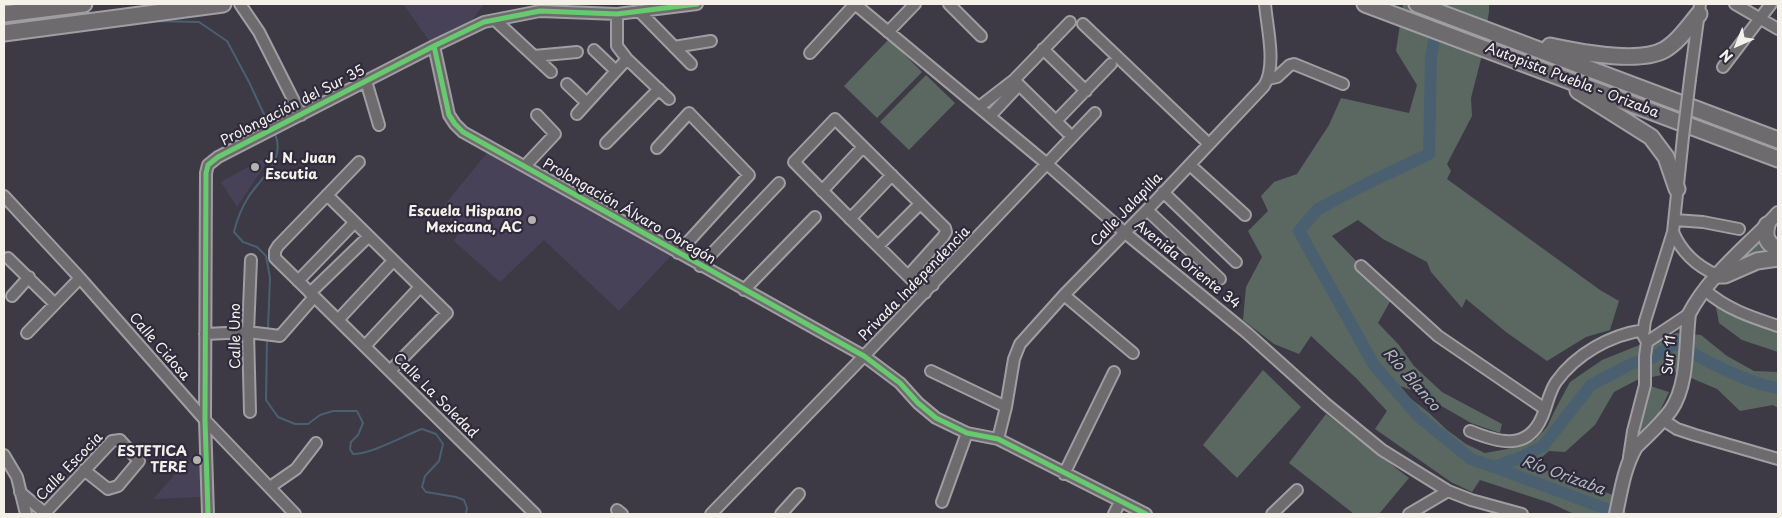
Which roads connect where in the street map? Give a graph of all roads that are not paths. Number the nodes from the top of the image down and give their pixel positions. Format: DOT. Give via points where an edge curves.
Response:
graph roads {
  1 [pos="84,4"];
  2 [pos="223,4"];
  3 [pos="240,4"];
  4 [pos="697,4"];
  5 [pos="855,4"];
  6 [pos="915,4"];
  7 [pos="949,4"];
  8 [pos="1265,4"];
  9 [pos="1365,4"];
  10 [pos="1417,4"];
  11 [pos="1735,4"];
  12 [pos="1771,4"];
  13 [pos="1699,9"];
  14 [pos="639,11"];
  15 [pos="4,14"];
  16 [pos="617,14"];
  17 [pos="1759,19"];
  18 [pos="495,20"];
  19 [pos="1070,22"];
  20 [pos="1084,24"];
  21 [pos="1778,30"];
  22 [pos="888,32"];
  23 [pos="4,33"];
  24 [pos="981,36"];
  25 [pos="1507,38"];
  26 [pos="712,41"];
  27 [pos="434,46"];
  28 [pos="674,47"];
  29 [pos="1043,49"];
  30 [pos="594,50"];
  31 [pos="577,52"];
  32 [pos="810,53"];
  33 [pos="534,56"];
  34 [pos="627,59"];
  35 [pos="1514,60"];
  36 [pos="691,64"];
  37 [pos="1111,64"];
  38 [pos="1724,67"];
  39 [pos="616,71"];
  40 [pos="551,72"];
  41 [pos="1268,79"];
  42 [pos="366,82"];
  43 [pos="1016,82"];
  44 [pos="567,84"];
  45 [pos="1343,84"];
  46 [pos="659,89"];
  47 [pos="1086,91"];
  48 [pos="669,99"];
  49 [pos="587,103"];
  50 [pos="979,107"];
  51 [pos="1095,113"];
  52 [pos="576,114"];
  53 [pos="301,115"];
  54 [pos="537,115"];
  55 [pos="990,116"];
  56 [pos="1056,121"];
  57 [pos="379,125"];
  58 [pos="1067,132"];
  59 [pos="1778,140"];
  60 [pos="606,144"];
  61 [pos="1209,144"];
  62 [pos="863,147"];
  63 [pos="657,148"];
  64 [pos="1778,159"];
  65 [pos="359,162"];
  66 [pos="1047,164"];
  67 [pos="1190,165"];
  68 [pos="525,166"];
  69 [pos="892,176"];
  70 [pos="779,183"];
  71 [pos="1677,189"];
  72 [pos="822,191"];
  73 [pos="1163,192"];
  74 [pos="327,195"];
  75 [pos="4,196"];
  76 [pos="920,204"];
  77 [pos="1147,210"];
  78 [pos="1778,212"];
  79 [pos="1245,215"];
  80 [pos="815,216"];
  81 [pos="850,219"];
  82 [pos="1675,220"];
  83 [pos="354,223"];
  84 [pos="1767,225"];
  85 [pos="1739,229"];
  86 [pos="1124,232"];
  87 [pos="1673,232"];
  88 [pos="368,236"];
  89 [pos="878,246"];
  90 [pos="1778,249"];
  91 [pos="678,252"];
  92 [pos="8,258"];
  93 [pos="1778,258"];
  94 [pos="251,260"];
  95 [pos="393,261"];
  96 [pos="1236,262"];
  97 [pos="700,266"];
  98 [pos="1361,266"];
  99 [pos="916,268"];
  100 [pos="908,276"];
  101 [pos="28,277"];
  102 [pos="80,278"];
  103 [pos="1220,279"];
  104 [pos="298,281"];
  105 [pos="1710,284"];
  106 [pos="420,287"];
  107 [pos="929,289"];
  108 [pos="744,290"];
  109 [pos="312,295"];
  110 [pos="1064,295"];
  111 [pos="12,296"];
  112 [pos="54,303"];
  113 [pos="1689,314"];
  114 [pos="338,320"];
  115 [pos="1778,326"];
  116 [pos="1644,330"];
  117 [pos="248,332"];
  118 [pos="27,333"];
  119 [pos="205,334"];
  120 [pos="1647,343"];
  121 [pos="365,346"];
  122 [pos="1133,353"];
  123 [pos="864,356"];
  124 [pos="390,371"];
  125 [pos="931,371"];
  126 [pos="1114,372"];
  127 [pos="1006,407"];
  128 [pos="1545,409"];
  129 [pos="250,412"];
  130 [pos="205,420"];
  131 [pos="1663,420"];
  132 [pos="1470,431"];
  133 [pos="967,433"];
  134 [pos="998,439"];
  135 [pos="316,442"];
  136 [pos="4,455"];
  137 [pos="1778,459"];
  138 [pos="1628,463"];
  139 [pos="84,470"];
  140 [pos="1064,474"];
  141 [pos="270,487"];
  142 [pos="1297,490"];
  143 [pos="1448,491"];
  144 [pos="20,492"];
  145 [pos="799,494"];
  146 [pos="942,502"];
  147 [pos="1120,502"];
  148 [pos="786,512"];
  149 [pos="26,514"];
  150 [pos="45,514"];
  151 [pos="208,514"];
  152 [pos="295,514"];
  153 [pos="535,514"];
  154 [pos="711,514"];
  155 [pos="1114,514"];
  156 [pos="1146,514"];
  157 [pos="1272,514"];
  158 [pos="1410,514"];
  159 [pos="1522,514"];
  160 [pos="1616,514"];
  1 -- 15 [label="highway"];
  2 -- 23 [label="highway"];
  3 -- 53 [label="street" via="252,19"];
  4 -- 14 [label="street, Prolongación del Sur 35"];
  5 -- 22 [label="street, Avenida Oriente 34"];
  5 -- 32 [label="street"];
  6 -- 22 [label="street"];
  7 -- 24 [label="street"];
  8 -- 41 [label="street" via="1271,69"];
  9 -- 35 [label="highway, Autopista Puebla - Orizaba"];
  10 -- 25 [label="highway, Autopista Puebla - Orizaba"];
  11 -- 17 [label="street"];
  12 -- 17 [label="street"];
  13 -- 25 [label="highway" via="1668,47 1646,56 1571,50"];
  13 -- 71 [label="street, bridge"];
  14 -- 16 [label="street, Prolongación del Sur 35"];
  14 -- 28 [label="street"];
  16 -- 18 [label="street, Prolongación del Sur 35" via="540,11"];
  16 -- 34 [label="street" via="617,46"];
  17 -- 21 [label="street"];
  17 -- 38 [label="street"];
  18 -- 27 [label="street, Prolongación del Sur 35"];
  18 -- 33 [label="street"];
  19 -- 29 [label="street"];
  20 -- 61 [label="street"];
  22 -- 50 [label="street, Avenida Oriente 34"];
  25 -- 59 [label="highway, Autopista Puebla - Orizaba"];
  26 -- 28 [label="street"];
  27 -- 42 [label="street, Prolongación del Sur 35"];
  27 -- 68 [label="street, Prolongación Álvaro Obregón" via="449,115 455,124 463,132"];
  28 -- 36 [label="street"];
  29 -- 43 [label="street"];
  29 -- 47 [label="street"];
  30 -- 39 [label="street"];
  31 -- 33 [label="street"];
  33 -- 40 [label="street"];
  34 -- 39 [label="street"];
  34 -- 46 [label="street"];
  35 -- 64 [label="highway, Autopista Puebla - Orizaba"];
  35 -- 71 [label="highway" via="1578,91 1652,137 1666,157"];
  37 -- 47 [label="street"];
  39 -- 49 [label="street"];
  41 -- 45 [label="street, Calle Jalapilla" via="1277,77 1294,64"];
  41 -- 61 [label="street, Calle Jalapilla"];
  42 -- 53 [label="street, Prolongación del Sur 35"];
  42 -- 57 [label="street"];
  43 -- 50 [label="street"];
  43 -- 55 [label="street"];
  43 -- 56 [label="street"];
  44 -- 49 [label="street"];
  46 -- 48 [label="street"];
  46 -- 60 [label="street"];
  47 -- 56 [label="street"];
  49 -- 52 [label="street"];
  50 -- 55 [label="street, Avenida Oriente 34"];
  51 -- 66 [label="street, Privada Independencia"];
  53 -- 119 [label="street, Prolongación del Sur 35" via="208,165"];
  54 -- 68 [label="street" via="555,134"];
  55 -- 66 [label="street, Avenida Oriente 34"];
  56 -- 58 [label="street"];
  61 -- 67 [label="street, Calle Jalapilla"];
  62 -- 69 [label="street"];
  62 -- 72 [label="street"];
  62 -- 72 [label="street" via="835,119 794,162"];
  63 -- 91 [label="street" via="689,113 749,175"];
  65 -- 74 [label="street"];
  66 -- 86 [label="street, Avenida Oriente 34"];
  66 -- 107 [label="street, Privada Independencia"];
  67 -- 73 [label="street, Calle Jalapilla"];
  67 -- 79 [label="street"];
  68 -- 91 [label="street, Prolongación Álvaro Obregón"];
  69 -- 76 [label="street"];
  69 -- 81 [label="street"];
  70 -- 97 [label="street"];
  71 -- 82 [label="street"];
  72 -- 81 [label="street"];
  73 -- 77 [label="street, Calle Jalapilla"];
  73 -- 96 [label="street"];
  74 -- 83 [label="street"];
  74 -- 104 [label="street, Calle La Soledad" via="275,251 276,258"];
  75 -- 102 [label="street, Calle Cidosa"];
  76 -- 89 [label="street"];
  76 -- 99 [label="street" via="946,232"];
  77 -- 86 [label="street, Calle Jalapilla"];
  77 -- 103 [label="street"];
  78 -- 84 [label="main road, Sur 11"];
  80 -- 108 [label="street"];
  81 -- 89 [label="street"];
  82 -- 85 [label="street"];
  82 -- 87 [label="street"];
  83 -- 88 [label="street"];
  83 -- 104 [label="street"];
  84 -- 90 [label="highway" via="1767,239"];
  84 -- 105 [label="main road, Sur 11"];
  86 -- 110 [label="street, Calle Jalapilla"];
  86 -- 143 [label="street, Avenida Oriente 34" via="1247,332 1358,431"];
  87 -- 105 [label="street" via="1684,253 1700,267"];
  87 -- 116 [label="street"];
  88 -- 95 [label="street"];
  88 -- 109 [label="street"];
  89 -- 100 [label="street"];
  91 -- 97 [label="street, Prolongación Álvaro Obregón"];
  92 -- 101 [label="street"];
  93 -- 105 [label="highway" via="1757,261"];
  94 -- 117 [label="street, Calle Uno"];
  95 -- 106 [label="street"];
  95 -- 114 [label="street"];
  97 -- 108 [label="street, Prolongación Álvaro Obregón"];
  98 -- 128 [label="street" via="1438,336"];
  99 -- 100 [label="street"];
  99 -- 107 [label="street"];
  100 -- 107 [label="street"];
  101 -- 111 [label="street"];
  101 -- 112 [label="street"];
  102 -- 112 [label="street"];
  102 -- 130 [label="street, Calle Cidosa"];
  104 -- 109 [label="street, Calle La Soledad"];
  105 -- 113 [label="main road, Sur 11"];
  105 -- 115 [label="street" via="1723,304"];
  106 -- 121 [label="street"];
  106 -- 124 [label="street" via="446,313"];
  107 -- 123 [label="street, Privada Independencia"];
  108 -- 123 [label="street, Prolongación Álvaro Obregón"];
  109 -- 114 [label="street, Calle La Soledad"];
  109 -- 117 [label="street" via="280,336"];
  110 -- 122 [label="street"];
  110 -- 127 [label="street, Calle Jalapilla" via="1017,350"];
  112 -- 118 [label="street"];
  113 -- 120 [label="street"];
  113 -- 131 [label="main road, Sur 11" via="1682,384"];
  114 -- 121 [label="street, Calle La Soledad"];
  116 -- 120 [label="street"];
  116 -- 128 [label="street" via="1627,332 1579,357 1555,383"];
  117 -- 119 [label="street"];
  117 -- 129 [label="street, Calle Uno"];
  119 -- 130 [label="street, Prolongación del Sur 35"];
  120 -- 138 [label="street" via="1646,375"];
  121 -- 124 [label="street, Calle La Soledad"];
  123 -- 133 [label="street, Prolongación Álvaro Obregón" via="900,383 928,412"];
  123 -- 154 [label="street, Privada Independencia"];
  124 -- 153 [label="street, Calle La Soledad"];
  125 -- 127 [label="street"];
  126 -- 140 [label="street"];
  127 -- 134 [label="street, Calle Jalapilla"];
  128 -- 132 [label="street" via="1532,433 1518,441 1505,442"];
  130 -- 141 [label="street, Calle Cidosa"];
  130 -- 151 [label="street, Prolongación del Sur 35"];
  131 -- 137 [label="street" via="1677,429"];
  131 -- 138 [label="main road, Sur 11" via="1636,447"];
  133 -- 134 [label="street, Prolongación Álvaro Obregón"];
  133 -- 146 [label="street"];
  134 -- 140 [label="street, Prolongación Álvaro Obregón"];
  135 -- 141 [label="street" via="296,470"];
  136 -- 144 [label="street" via="17,477"];
  138 -- 160 [label="main road, Sur 11"];
  139 -- 139 [label="street, Calle Escocia" via="116,439 139,461 118,486 108,489"];
  139 -- 150 [label="street, Calle Escocia"];
  140 -- 147 [label="street, Prolongación Álvaro Obregón"];
  141 -- 152 [label="street, Calle Cidosa"];
  142 -- 157 [label="street"];
  143 -- 158 [label="street"];
  143 -- 159 [label="street, Avenida Oriente 34"];
  144 -- 149 [label="street"];
  144 -- 150 [label="street"];
  145 -- 148 [label="street"];
  147 -- 155 [label="street"];
  147 -- 156 [label="street, Prolongación Álvaro Obregón"];
}
